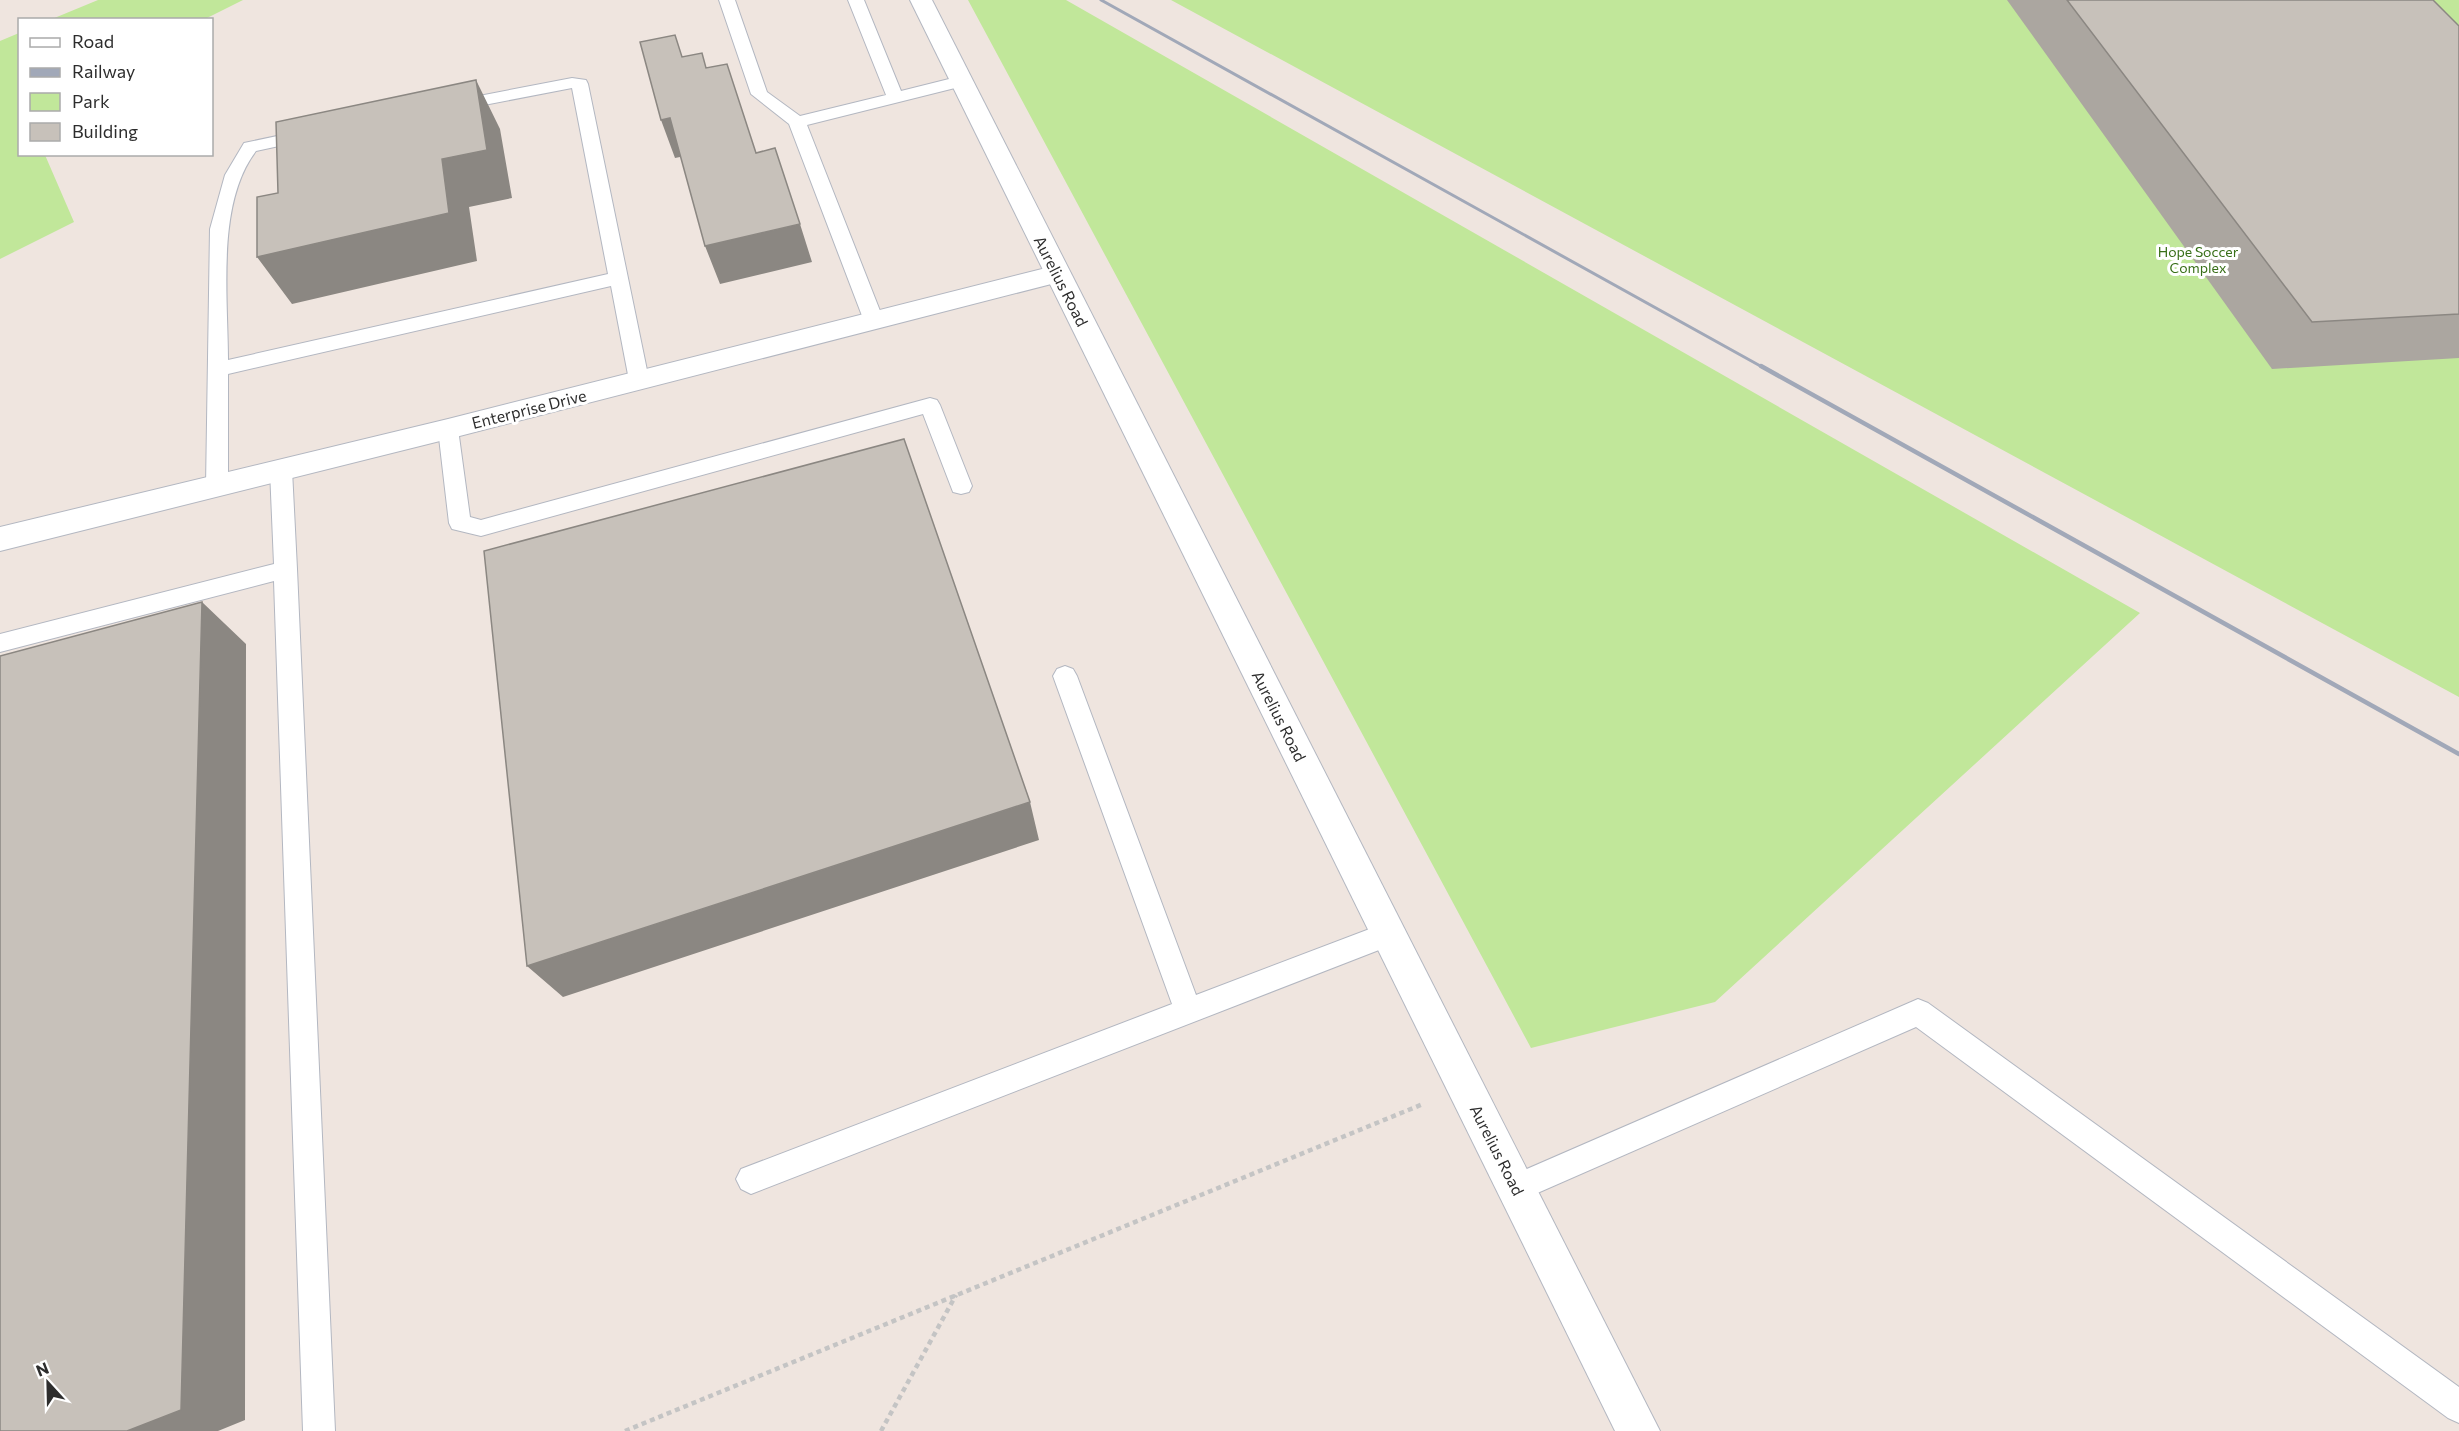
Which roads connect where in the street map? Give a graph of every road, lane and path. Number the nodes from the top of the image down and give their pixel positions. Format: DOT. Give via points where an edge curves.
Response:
graph roads {
  1 [pos="727,0"];
  2 [pos="855,0"];
  3 [pos="921,0"];
  4 [pos="961,81"];
  5 [pos="896,99"];
  6 [pos="432,110"];
  7 [pos="797,122"];
  8 [pos="327,131"];
  9 [pos="1058,274"];
  10 [pos="617,278"];
  11 [pos="874,321"];
  12 [pos="219,369"];
  13 [pos="639,381"];
  14 [pos="448,429"];
  15 [pos="281,470"];
  16 [pos="217,486"];
  17 [pos="961,486"];
  18 [pos="0,539"];
  19 [pos="286,569"];
  20 [pos="0,643"];
  21 [pos="1065,676"];
  22 [pos="1388,934"];
  23 [pos="1188,1011"];
  24 [pos="1465,1087"];
  25 [pos="751,1179"];
  26 [pos="1516,1188"];
  27 [pos="956,1295"];
  28 [pos="2459,1407"];
  29 [pos="319,1431"];
  30 [pos="625,1431"];
  31 [pos="881,1431"];
  32 [pos="1638,1431"];
  1 -- 7 [label="lane" via="759,94"];
  2 -- 5 [label="lane"];
  3 -- 4 [label="street, Aurelius Road"];
  4 -- 5 [label="lane"];
  4 -- 9 [label="street, Aurelius Road"];
  5 -- 7 [label="lane"];
  6 -- 10 [label="lane" via="580,84"];
  7 -- 11 [label="lane"];
  8 -- 12 [label="lane" via="257,144 246,151 219,229"];
  9 -- 11 [label="street, Enterprise Drive"];
  9 -- 22 [label="street, Aurelius Road"];
  10 -- 12 [label="lane"];
  10 -- 13 [label="lane"];
  11 -- 13 [label="street, Enterprise Drive"];
  12 -- 16 [label="lane"];
  13 -- 14 [label="street, Enterprise Drive"];
  14 -- 15 [label="street, Enterprise Drive"];
  14 -- 17 [label="lane" via="460,523 481,528 930,405"];
  15 -- 16 [label="street, Enterprise Drive"];
  15 -- 19 [label="lane"];
  16 -- 18 [label="street, Enterprise Drive"];
  19 -- 20 [label="lane"];
  19 -- 29 [label="lane"];
  21 -- 23 [label="lane"];
  22 -- 23 [label="lane"];
  22 -- 24 [label="street, Aurelius Road"];
  23 -- 25 [label="lane"];
  24 -- 26 [label="street, Aurelius Road"];
  24 -- 27 [label="path"];
  26 -- 28 [label="lane" via="1918,1012"];
  26 -- 32 [label="street, Aurelius Road"];
  27 -- 30 [label="path"];
  27 -- 31 [label="path"];
}
